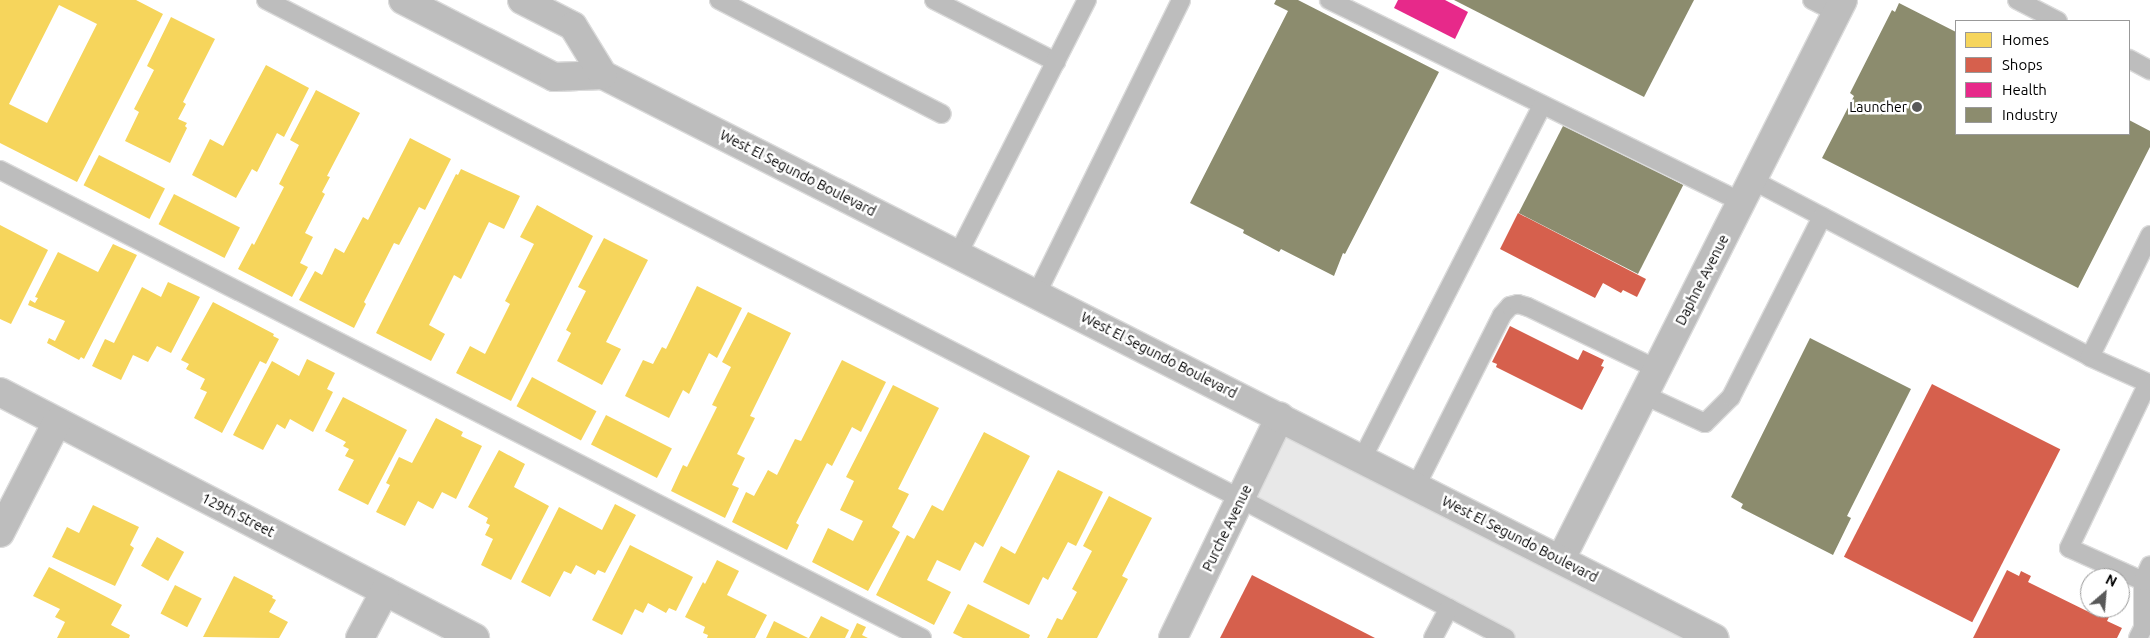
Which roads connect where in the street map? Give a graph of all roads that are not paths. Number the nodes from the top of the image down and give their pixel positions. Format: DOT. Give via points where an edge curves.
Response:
graph roads {
  1 [pos="266,0"];
  2 [pos="403,0"];
  3 [pos="522,0"];
  4 [pos="719,0"];
  5 [pos="934,0"];
  6 [pos="1087,0"];
  7 [pos="1181,0"];
  8 [pos="1329,0"];
  9 [pos="1812,0"];
  10 [pos="2017,0"];
  11 [pos="1840,6"];
  12 [pos="2056,20"];
  13 [pos="2130,59"];
  14 [pos="1056,62"];
  15 [pos="2150,70"];
  16 [pos="603,75"];
  17 [pos="1542,105"];
  18 [pos="942,114"];
  19 [pos="0,170"];
  20 [pos="1746,191"];
  21 [pos="1822,217"];
  22 [pos="2150,235"];
  23 [pos="958,254"];
  24 [pos="1037,293"];
  25 [pos="2090,357"];
  26 [pos="1657,368"];
  27 [pos="2149,383"];
  28 [pos="0,392"];
  29 [pos="1644,395"];
  30 [pos="1280,417"];
  31 [pos="57,422"];
  32 [pos="1362,459"];
  33 [pos="1416,486"];
  34 [pos="1241,499"];
  35 [pos="0,533"];
  36 [pos="1561,559"];
  37 [pos="2146,573"];
  38 [pos="385,591"];
  39 [pos="1449,608"];
  40 [pos="360,638"];
  41 [pos="475,638"];
  42 [pos="922,638"];
  43 [pos="1173,638"];
  44 [pos="1433,638"];
  45 [pos="1506,638"];
  46 [pos="1714,638"];
  47 [pos="2138,638"];
  1 -- 34 [label="lane"];
  2 -- 16 [label="main road, West El Segundo Boulevard" via="554,77"];
  3 -- 16 [label="main road" via="574,26"];
  4 -- 18 [label="lane"];
  5 -- 14 [label="lane"];
  6 -- 14 [label="lane"];
  7 -- 24 [label="lane"];
  8 -- 17 [label="lane"];
  9 -- 11 [label="lane"];
  10 -- 12 [label="lane"];
  11 -- 20 [label="main road, Daphne Avenue"];
  13 -- 15 [label="lane"];
  14 -- 23 [label="lane"];
  16 -- 23 [label="main road, West El Segundo Boulevard"];
  17 -- 20 [label="lane"];
  17 -- 32 [label="lane"];
  19 -- 42 [label="lane"];
  20 -- 21 [label="lane"];
  20 -- 26 [label="main road, Daphne Avenue"];
  21 -- 25 [label="lane"];
  21 -- 29 [label="lane" via="1725,404 1705,423"];
  22 -- 25 [label="lane"];
  23 -- 24 [label="main road, West El Segundo Boulevard"];
  24 -- 30 [label="main road, West El Segundo Boulevard"];
  25 -- 27 [label="lane"];
  26 -- 29 [label="main road, Daphne Avenue"];
  26 -- 33 [label="lane" via="1528,307 1510,306 1502,315"];
  27 -- 37 [label="lane" via="2069,548"];
  28 -- 31 [label="main road, 129th Street"];
  29 -- 36 [label="main road, Daphne Avenue"];
  30 -- 32 [label="main road, West El Segundo Boulevard"];
  30 -- 34 [label="main road, Purche Avenue"];
  31 -- 35 [label="main road"];
  31 -- 38 [label="main road, 129th Street"];
  32 -- 33 [label="main road, West El Segundo Boulevard"];
  33 -- 36 [label="main road, West El Segundo Boulevard"];
  34 -- 39 [label="lane"];
  34 -- 43 [label="main road, Purche Avenue"];
  36 -- 46 [label="main road, West El Segundo Boulevard"];
  37 -- 47 [label="lane" via="2143,628"];
  38 -- 40 [label="main road"];
  38 -- 41 [label="main road, 129th Street"];
  39 -- 44 [label="lane"];
  39 -- 45 [label="lane"];
}
